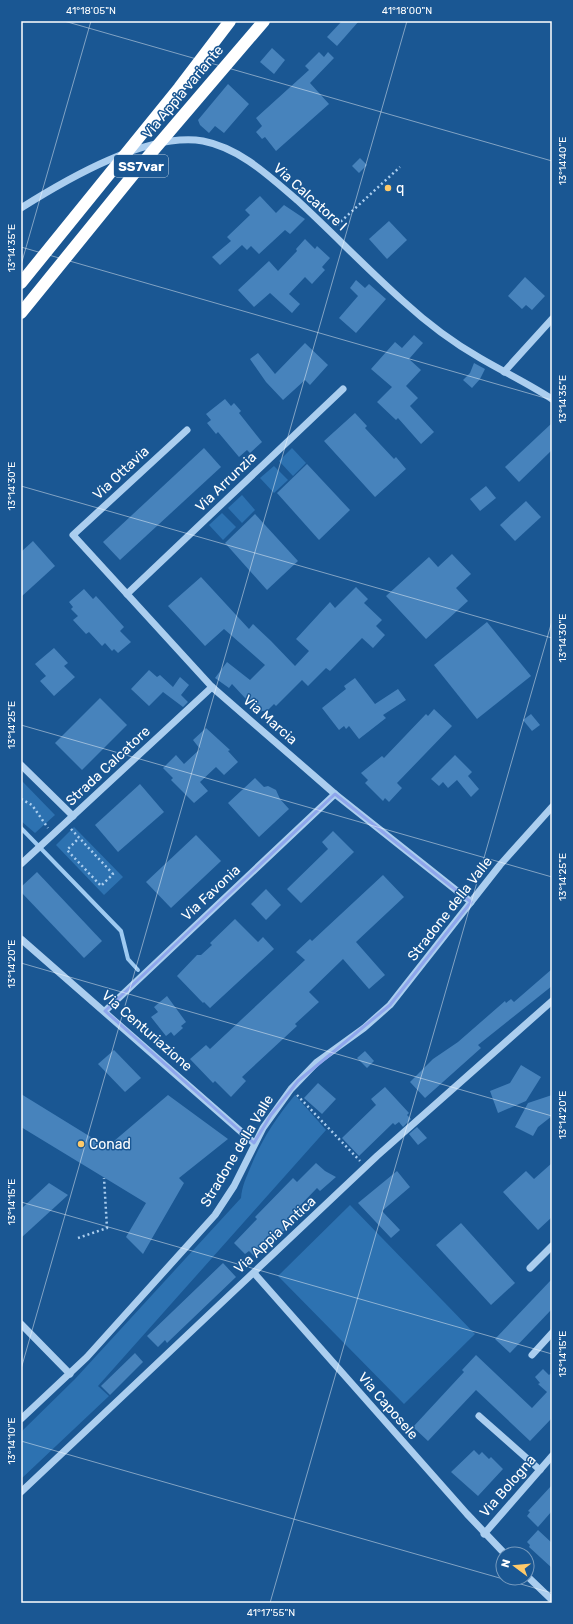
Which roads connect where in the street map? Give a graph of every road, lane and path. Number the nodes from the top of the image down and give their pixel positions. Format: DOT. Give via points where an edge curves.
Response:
graph roads {
  1 [pos="230,21"];
  2 [pos="264,21"];
  3 [pos="400,167"];
  4 [pos="21,208"];
  5 [pos="330,231"];
  6 [pos="21,283"];
  7 [pos="21,313"];
  8 [pos="552,319"];
  9 [pos="504,372"];
  10 [pos="343,389"];
  11 [pos="552,399"];
  12 [pos="187,430"];
  13 [pos="73,535"];
  14 [pos="127,594"];
  15 [pos="212,687"];
  16 [pos="21,765"];
  17 [pos="335,794"];
  18 [pos="21,799"];
  19 [pos="552,807"];
  20 [pos="72,816"];
  21 [pos="65,823"];
  22 [pos="54,834"];
  23 [pos="79,838"];
  24 [pos="21,864"];
  25 [pos="471,902"];
  26 [pos="21,939"];
  27 [pos="552,1001"];
  28 [pos="105,1011"];
  29 [pos="291,1089"];
  30 [pos="254,1143"];
  31 [pos="367,1167"];
  32 [pos="104,1178"];
  33 [pos="78,1238"];
  34 [pos="552,1246"];
  35 [pos="530,1268"];
  36 [pos="254,1273"];
  37 [pos="21,1324"];
  38 [pos="552,1333"];
  39 [pos="532,1355"];
  40 [pos="70,1374"];
  41 [pos="479,1416"];
  42 [pos="21,1419"];
  43 [pos="552,1456"];
  44 [pos="540,1470"];
  45 [pos="21,1492"];
  46 [pos="484,1534"];
  47 [pos="496,1546"];
  48 [pos="535,1584"];
  49 [pos="552,1600"];
  1 -- 6 [label="highway, Via Appia variante / SS7var, bridge" via="175,94"];
  2 -- 7 [label="highway, Via Appia variante / SS7var, bridge" via="146,159"];
  3 -- 5 [label="path"];
  4 -- 5 [label="street, Via Calcatore I" via="114,158 164,142 194,140 219,146 258,167"];
  5 -- 9 [label="street, Via Calcatore I" via="428,323"];
  8 -- 9 [label="street"];
  9 -- 11 [label="street, Via Calcatore I"];
  10 -- 14 [label="street, Via Arrunzia"];
  12 -- 13 [label="street, Via Ottavia"];
  13 -- 14 [label="street, Via Marcia"];
  14 -- 15 [label="street, Via Marcia"];
  15 -- 17 [label="street, Via Marcia"];
  15 -- 20 [label="street, Strada Calcatore"];
  16 -- 20 [label="street"];
  17 -- 25 [label="street, Via Marcia"];
  17 -- 28 [label="street, Via Favonia"];
  18 -- 22 [label="path" via="32,805"];
  19 -- 25 [label="street, Stradone della Valle" via="509,854"];
  20 -- 21 [label="street, Strada Calcatore"];
  21 -- 22 [label="street, Strada Calcatore"];
  21 -- 23 [label="path"];
  22 -- 24 [label="street, Strada Calcatore"];
  23 -- 23 [label="path" via="114,874 101,886 67,850"];
  25 -- 29 [label="street, Stradone della Valle" via="390,1006 317,1062"];
  26 -- 28 [label="street, Via Centuriazione"];
  27 -- 31 [label="street, Via Appia Antica"];
  28 -- 30 [label="street, Via Centuriazione"];
  29 -- 30 [label="street, Stradone della Valle"];
  29 -- 31 [label="path"];
  30 -- 40 [label="street, Stradone della Valle" via="239,1177 217,1212"];
  31 -- 36 [label="street, Via Appia Antica"];
  32 -- 33 [label="path" via="107,1228"];
  34 -- 35 [label="street"];
  36 -- 45 [label="street, Via Appia Antica"];
  36 -- 46 [label="street, Via Caposele"];
  37 -- 40 [label="street"];
  38 -- 39 [label="street"];
  40 -- 42 [label="street, Stradone della Valle"];
  41 -- 44 [label="street"];
  43 -- 44 [label="street, Via Bologna"];
  44 -- 46 [label="street, Via Bologna"];
  46 -- 47 [label="street, Via Caposele"];
  48 -- 49 [label="street"];
}
